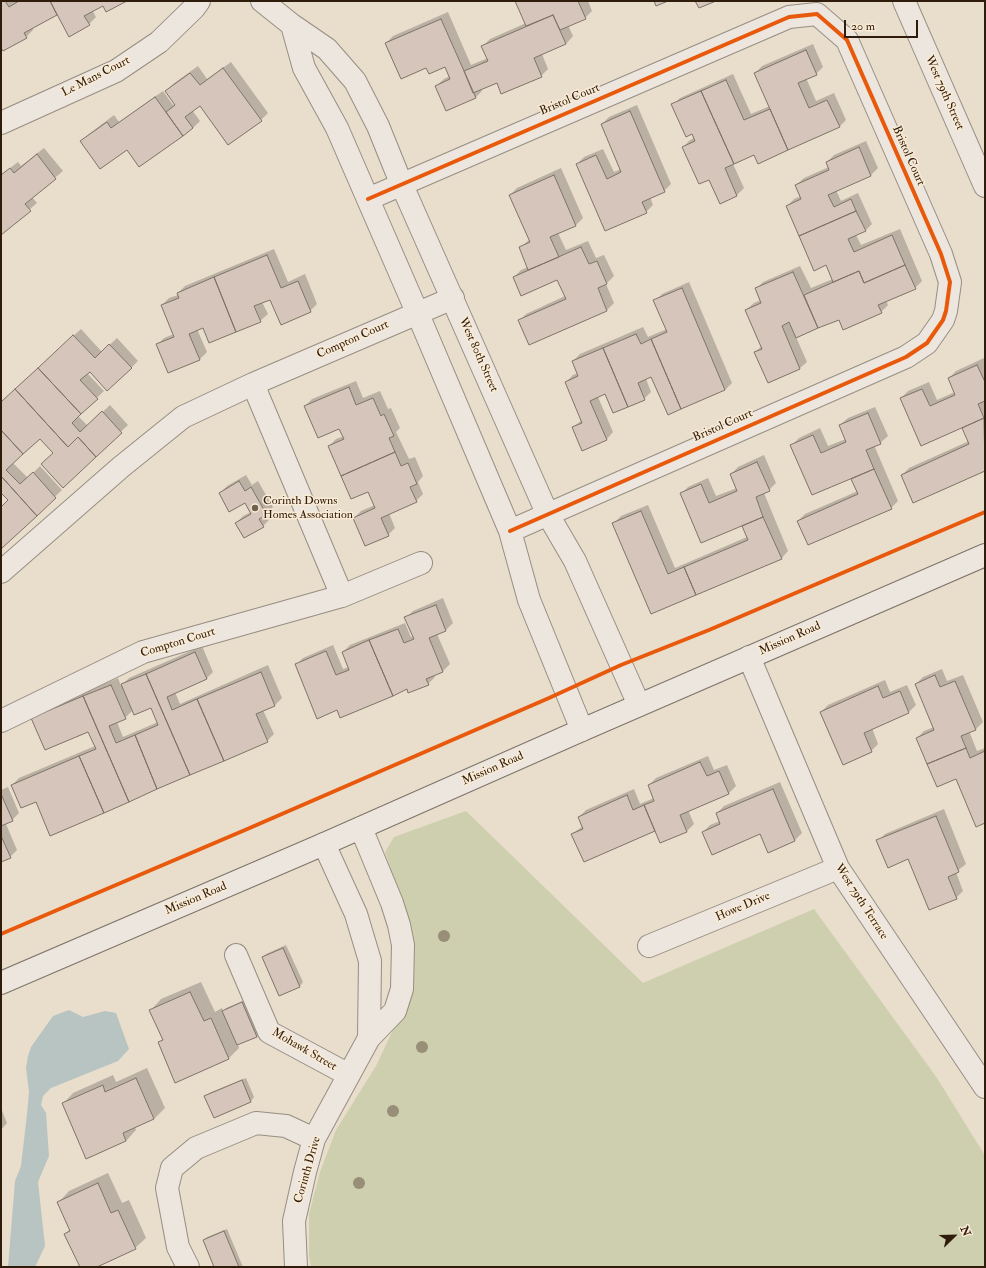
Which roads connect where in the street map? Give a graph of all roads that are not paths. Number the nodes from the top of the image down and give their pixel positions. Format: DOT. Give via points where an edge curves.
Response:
graph roads {
  1 [pos="199,1"];
  2 [pos="262,1"];
  3 [pos="904,1"];
  4 [pos="292,25"];
  5 [pos="1,123"];
  6 [pos="401,184"];
  7 [pos="985,186"];
  8 [pos="368,199"];
  9 [pos="453,298"];
  10 [pos="417,312"];
  11 [pos="253,384"];
  12 [pos="548,513"];
  13 [pos="510,531"];
  14 [pos="985,554"];
  15 [pos="421,563"];
  16 [pos="1,572"];
  17 [pos="342,596"];
  18 [pos="749,657"];
  19 [pos="639,705"];
  20 [pos="1,721"];
  21 [pos="582,730"];
  22 [pos="361,828"];
  23 [pos="324,844"];
  24 [pos="838,868"];
  25 [pos="649,946"];
  26 [pos="236,955"];
  27 [pos="1,983"];
  28 [pos="369,1038"];
  29 [pos="349,1075"];
  30 [pos="985,1087"];
  31 [pos="314,1139"];
  32 [pos="188,1267"];
  33 [pos="296,1267"];
  1 -- 5 [label="street, Le Mans Court" via="159,42 116,71"];
  2 -- 4 [label="street, West 80th Street"];
  3 -- 7 [label="street, West 79th Street"];
  4 -- 6 [label="street, West 80th Street" via="327,49 355,82 378,126"];
  4 -- 8 [label="street" via="304,68 337,128"];
  6 -- 8 [label="street, Bristol Court"];
  6 -- 9 [label="street, West 80th Street"];
  6 -- 12 [label="street, Bristol Court" via="789,17 817,14 847,40 946,268 950,282 946,311 942,320 927,343 906,357"];
  8 -- 10 [label="street"];
  9 -- 10 [label="street, Compton Court"];
  9 -- 12 [label="street, West 80th Street"];
  10 -- 11 [label="street, Compton Court"];
  10 -- 13 [label="street"];
  11 -- 16 [label="street, Compton Court" via="183,418 121,467"];
  11 -- 17 [label="street"];
  12 -- 13 [label="street, Bristol Court"];
  12 -- 19 [label="street, West 80th Street" via="575,561"];
  13 -- 21 [label="street" via="529,600"];
  14 -- 18 [label="street, Mission Road"];
  15 -- 17 [label="street, Compton Court"];
  17 -- 20 [label="street, Compton Court" via="143,652"];
  18 -- 19 [label="street, Mission Road"];
  18 -- 24 [label="street, West 79th Terrace"];
  19 -- 21 [label="street, Mission Road"];
  21 -- 22 [label="street, Mission Road"];
  22 -- 23 [label="street, Mission Road"];
  22 -- 28 [label="street, Corinth Drive" via="392,903 403,945 402,989 395,1011"];
  23 -- 27 [label="street, Mission Road"];
  23 -- 28 [label="street, Corinth Drive" via="356,914 370,961"];
  24 -- 25 [label="street, Howe Drive"];
  24 -- 30 [label="street, West 79th Terrace"];
  26 -- 29 [label="street, Mohawk Street" via="269,1032"];
  28 -- 29 [label="street, Corinth Drive"];
  29 -- 31 [label="street, Corinth Drive"];
  31 -- 32 [label="street" via="286,1126 256,1123 196,1148 172,1168 166,1188 178,1247"];
  31 -- 33 [label="street, Corinth Drive" via="294,1221"];
}
